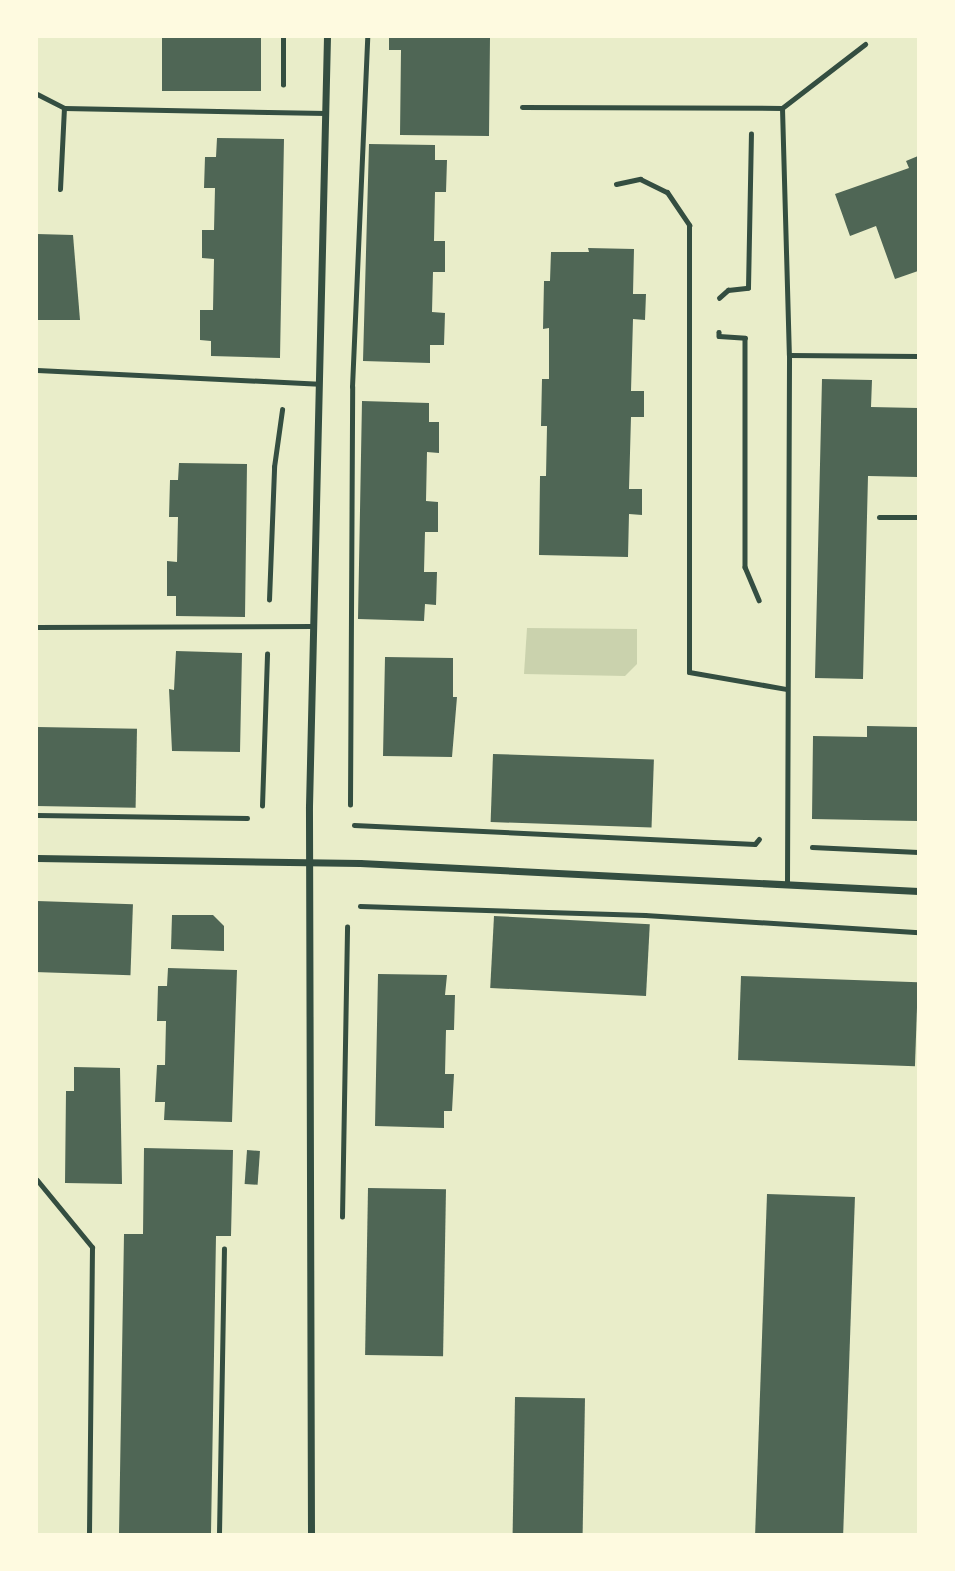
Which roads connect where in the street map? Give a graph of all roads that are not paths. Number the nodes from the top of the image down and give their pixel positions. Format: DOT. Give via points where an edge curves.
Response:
graph roads {
  1 [pos="327,37"];
  2 [pos="865,44"];
  3 [pos="37,94"];
  4 [pos="522,107"];
  5 [pos="64,108"];
  6 [pos="782,108"];
  7 [pos="326,113"];
  8 [pos="616,184"];
  9 [pos="60,189"];
  10 [pos="789,355"];
  11 [pos="918,356"];
  12 [pos="37,370"];
  13 [pos="319,384"];
  14 [pos="879,517"];
  15 [pos="918,517"];
  16 [pos="313,626"];
  17 [pos="37,627"];
  18 [pos="786,690"];
  19 [pos="37,858"];
  20 [pos="309,861"];
  21 [pos="787,884"];
  22 [pos="918,891"];
  23 [pos="37,1180"];
  24 [pos="89,1534"];
  25 [pos="310,1534"];
  1 -- 7 [label="street"];
  2 -- 6 [label="lane"];
  3 -- 5 [label="lane"];
  4 -- 6 [label="lane"];
  5 -- 7 [label="lane"];
  5 -- 9 [label="lane"];
  6 -- 10 [label="lane"];
  7 -- 13 [label="street"];
  8 -- 18 [label="lane" via="640,180 667,192 688,225 689,672"];
  10 -- 11 [label="lane"];
  10 -- 18 [label="lane"];
  12 -- 13 [label="lane"];
  13 -- 16 [label="street"];
  14 -- 15 [label="lane"];
  16 -- 17 [label="lane"];
  16 -- 20 [label="street"];
  18 -- 21 [label="lane"];
  19 -- 20 [label="street"];
  20 -- 21 [label="street"];
  20 -- 25 [label="street"];
  21 -- 22 [label="street"];
  23 -- 24 [label="lane" via="92,1247"];
}
